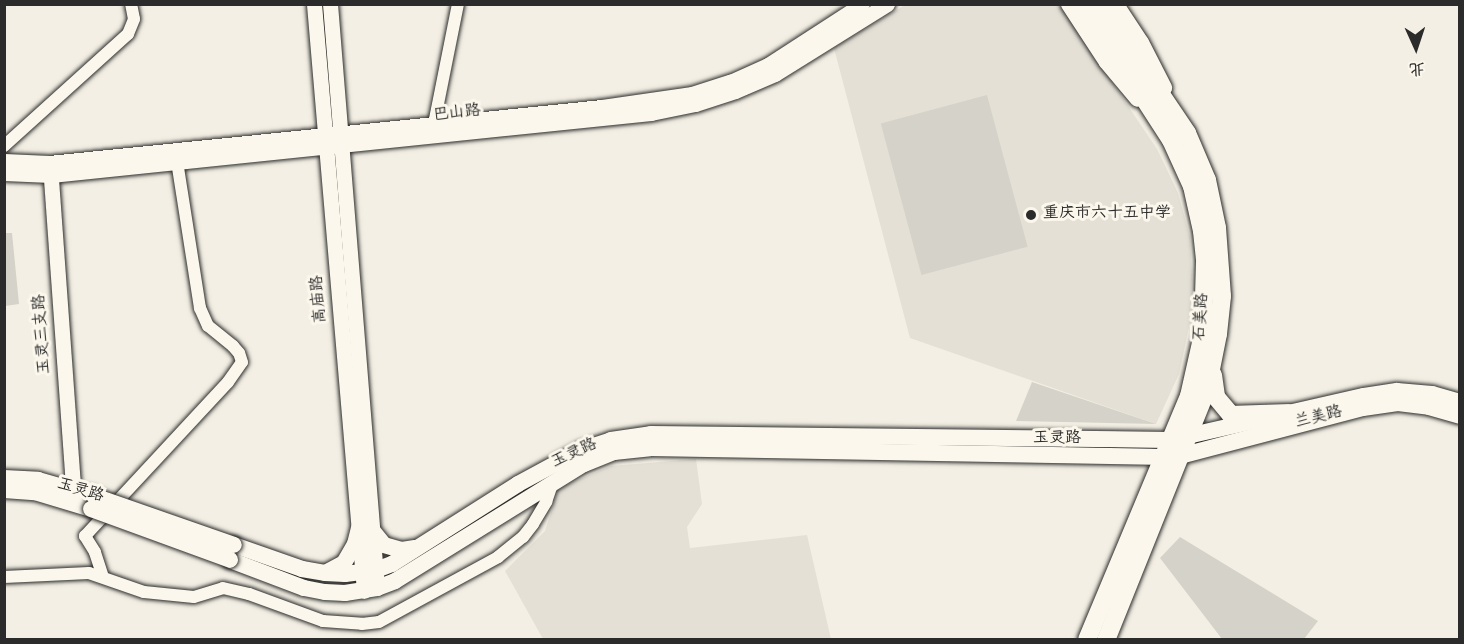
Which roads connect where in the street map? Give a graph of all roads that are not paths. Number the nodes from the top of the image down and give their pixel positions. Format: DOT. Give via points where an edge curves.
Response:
graph roads {
  1 [pos="131,4"];
  2 [pos="314,4"];
  3 [pos="330,4"];
  4 [pos="458,4"];
  5 [pos="888,4"];
  6 [pos="1068,4"];
  7 [pos="1083,4"];
  8 [pos="1100,4"];
  9 [pos="1116,4"];
  10 [pos="869,7"];
  11 [pos="1124,54"];
  12 [pos="434,124"];
  13 [pos="1179,136"];
  14 [pos="333,140"];
  15 [pos="4,146"];
  16 [pos="176,156"];
  17 [pos="4,161"];
  18 [pos="50,169"];
  19 [pos="4,173"];
  20 [pos="1213,365"];
  21 [pos="1460,402"];
  22 [pos="1288,413"];
  23 [pos="1460,416"];
  24 [pos="650,441"];
  25 [pos="1175,447"];
  26 [pos="4,478"];
  27 [pos="553,481"];
  28 [pos="4,490"];
  29 [pos="74,496"];
  30 [pos="365,529"];
  31 [pos="419,547"];
  32 [pos="232,553"];
  33 [pos="369,572"];
  34 [pos="325,573"];
  35 [pos="4,577"];
  36 [pos="103,577"];
  37 [pos="371,589"];
  38 [pos="1087,639"];
  39 [pos="1106,639"];
  1 -- 15 [label="street" via="134,19 128,34"];
  2 -- 14 [label="street, 高庙路"];
  3 -- 14 [label="street, 高庙路"];
  4 -- 12 [label="street"];
  5 -- 10 [label="street, 巴山路"];
  6 -- 13 [label="street" via="1106,62"];
  7 -- 11 [label="main road, 石美路"];
  8 -- 11 [label="main road, 石美路"];
  9 -- 13 [label="street" via="1141,42"];
  10 -- 12 [label="street, 巴山路" via="768,65 692,94"];
  10 -- 14 [label="street, 巴山路" via="776,74 695,104 651,113"];
  11 -- 13 [label="main road, 石美路"];
  12 -- 14 [label="street, 巴山路"];
  13 -- 20 [label="main road, 石美路" via="1207,180 1221,260 1222,296"];
  13 -- 25 [label="main road, 石美路" via="1202,231 1206,298 1197,366"];
  14 -- 16 [label="street, 巴山路"];
  14 -- 30 [label="street, 高庙路"];
  16 -- 18 [label="street, 巴山路"];
  16 -- 36 [label="street" via="200,308 208,326 233,346 242,362 86,536"];
  17 -- 18 [label="street, 巴山路"];
  18 -- 19 [label="street, 巴山路"];
  18 -- 29 [label="street, 玉灵三支路"];
  20 -- 22 [label="main road" via="1216,397 1231,414"];
  20 -- 25 [label="main road, 石美路"];
  21 -- 22 [label="main road, 兰美路" via="1432,394 1397,391"];
  22 -- 25 [label="main road, 兰美路"];
  23 -- 25 [label="main road, 兰美路" via="1398,403"];
  24 -- 25 [label="main road, 玉灵路"];
  24 -- 27 [label="main road, 玉灵路" via="584,464"];
  24 -- 31 [label="main road, 玉灵路" via="611,440 581,450 518,484"];
  25 -- 38 [label="main road, 石美路"];
  25 -- 39 [label="main road, 石美路"];
  26 -- 29 [label="main road, 玉灵路" via="38,480"];
  27 -- 36 [label="street" via="533,524 515,544 379,622 322,621 223,588 194,597 180,596 130,588"];
  27 -- 37 [label="main road, 玉灵路" via="395,580"];
  28 -- 29 [label="main road, 玉灵路"];
  29 -- 32 [label="main road, 玉灵路, bridge"];
  30 -- 31 [label="main road" via="384,545 402,550"];
  30 -- 33 [label="street, 高庙路"];
  30 -- 34 [label="main road" via="344,563"];
  31 -- 33 [label="main road, 玉灵路" via="392,564"];
  32 -- 34 [label="main road, 玉灵路"];
  32 -- 37 [label="main road, 玉灵路" via="304,588 325,592"];
  33 -- 34 [label="main road, 玉灵路"];
  33 -- 37 [label="street, 高庙路"];
  35 -- 36 [label="street" via="67,573"];
}
